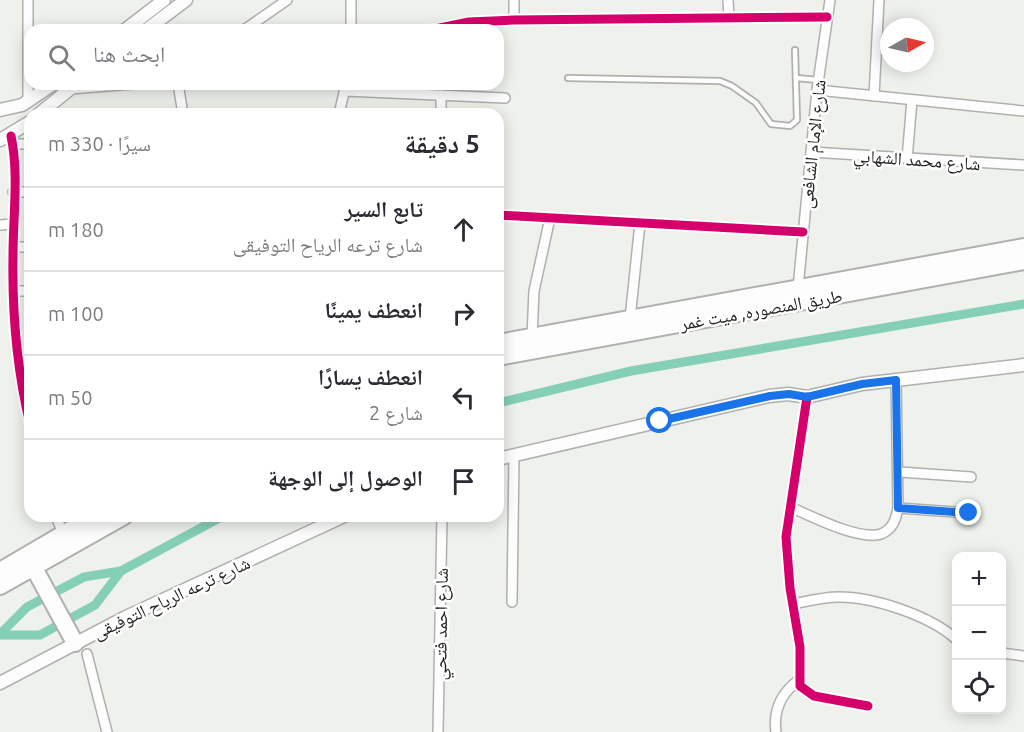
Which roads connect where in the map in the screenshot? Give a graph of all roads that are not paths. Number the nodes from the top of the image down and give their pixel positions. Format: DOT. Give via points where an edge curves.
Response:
graph roads {
  1 [pos="28,0"];
  2 [pos="165,0"];
  3 [pos="186,0"];
  4 [pos="286,0"];
  5 [pos="351,0"];
  6 [pos="514,0"];
  7 [pos="728,0"];
  8 [pos="830,0"];
  9 [pos="879,0"];
  10 [pos="827,17"];
  11 [pos="729,18"];
  12 [pos="514,20"];
  13 [pos="28,24"];
  14 [pos="133,24"];
  15 [pos="154,24"];
  16 [pos="252,24"];
  17 [pos="351,24"];
  18 [pos="459,24"];
  19 [pos="795,50"];
  20 [pos="568,78"];
  21 [pos="796,78"];
  22 [pos="818,85"];
  23 [pos="28,90"];
  24 [pos="45,90"];
  25 [pos="69,90"];
  26 [pos="180,90"];
  27 [pos="345,90"];
  28 [pos="382,90"];
  29 [pos="441,95"];
  30 [pos="874,96"];
  31 [pos="505,98"];
  32 [pos="912,100"];
  33 [pos="28,102"];
  34 [pos="47,108"];
  35 [pos="182,108"];
  36 [pos="341,108"];
  37 [pos="441,108"];
  38 [pos="0,110"];
  39 [pos="1024,111"];
  40 [pos="24,127"];
  41 [pos="8,140"];
  42 [pos="24,143"];
  43 [pos="811,152"];
  44 [pos="907,159"];
  45 [pos="1024,165"];
  46 [pos="13,192"];
  47 [pos="24,192"];
  48 [pos="504,215"];
  49 [pos="550,218"];
  50 [pos="640,223"];
  51 [pos="0,225"];
  52 [pos="13,225"];
  53 [pos="803,232"];
  54 [pos="13,247"];
  55 [pos="24,247"];
  56 [pos="1024,248"];
  57 [pos="1024,261"];
  58 [pos="798,288"];
  59 [pos="14,291"];
  60 [pos="24,291"];
  61 [pos="630,319"];
  62 [pos="532,336"];
  63 [pos="504,342"];
  64 [pos="504,356"];
  65 [pos="1024,365"];
  66 [pos="896,380"];
  67 [pos="24,385"];
  68 [pos="807,397"];
  69 [pos="514,455"];
  70 [pos="504,458"];
  71 [pos="900,472"];
  72 [pos="971,477"];
  73 [pos="790,507"];
  74 [pos="898,508"];
  75 [pos="969,513"];
  76 [pos="58,522"];
  77 [pos="84,522"];
  78 [pos="114,522"];
  79 [pos="331,522"];
  80 [pos="442,522"];
  81 [pos="63,534"];
  82 [pos="34,568"];
  83 [pos="0,572"];
  84 [pos="0,585"];
  85 [pos="512,602"];
  86 [pos="793,604"];
  87 [pos="952,635"];
  88 [pos="77,643"];
  89 [pos="1006,654"];
  90 [pos="1024,656"];
  91 [pos="800,679"];
  92 [pos="0,683"];
  93 [pos="868,706"];
  94 [pos="107,732"];
  95 [pos="438,732"];
  96 [pos="776,732"];
  1 -- 13 [label="street"];
  2 -- 14 [label="main road"];
  3 -- 15 [label="main road"];
  4 -- 16 [label="street"];
  5 -- 17 [label="street"];
  6 -- 12 [label="street"];
  7 -- 11 [label="street"];
  8 -- 10 [label="street, شارع الإمام الشافعى"];
  9 -- 30 [label="street"];
  10 -- 11 [label="street"];
  10 -- 22 [label="street, شارع الإمام الشافعى"];
  11 -- 12 [label="street"];
  12 -- 18 [label="street"];
  19 -- 21 [label="lane"];
  20 -- 21 [label="lane" via="724,82 756,103 768,122 787,126 797,120"];
  21 -- 22 [label="lane"];
  22 -- 30 [label="street"];
  22 -- 43 [label="street, شارع الإمام الشافعى"];
  23 -- 33 [label="street"];
  24 -- 33 [label="main road"];
  25 -- 34 [label="main road"];
  26 -- 35 [label="street"];
  27 -- 36 [label="street"];
  28 -- 29 [label="street"];
  29 -- 31 [label="street"];
  29 -- 37 [label="street"];
  30 -- 32 [label="street"];
  32 -- 39 [label="street"];
  32 -- 44 [label="street"];
  33 -- 38 [label="main road"];
  40 -- 41 [label="main road"];
  41 -- 42 [label="street"];
  41 -- 46 [label="street"];
  43 -- 44 [label="street, شارع محمد الشهابي"];
  43 -- 53 [label="street, شارع الإمام الشافعى"];
  44 -- 45 [label="street, شارع محمد الشهابي"];
  46 -- 47 [label="street"];
  46 -- 52 [label="street"];
  48 -- 49 [label="street"];
  49 -- 50 [label="street"];
  49 -- 62 [label="street" via="534,291"];
  50 -- 53 [label="street"];
  50 -- 61 [label="street"];
  51 -- 52 [label="street"];
  52 -- 54 [label="street"];
  53 -- 58 [label="street, شارع الإمام الشافعى"];
  54 -- 55 [label="street"];
  54 -- 59 [label="street"];
  56 -- 58 [label="highway, طريق المنصوره, ميت غمر"];
  57 -- 64 [label="highway, طريق المنصوره, ميت غمر"];
  58 -- 61 [label="highway, طريق المنصوره, ميت غمر"];
  59 -- 60 [label="street"];
  59 -- 67 [label="street"];
  61 -- 62 [label="highway, طريق المنصوره, ميت غمر"];
  62 -- 63 [label="highway, طريق المنصوره, ميت غمر"];
  65 -- 66 [label="main road"];
  66 -- 68 [label="main road"];
  66 -- 71 [label="street"];
  68 -- 69 [label="main road" via="770,396"];
  68 -- 73 [label="street"];
  69 -- 70 [label="main road"];
  69 -- 85 [label="street"];
  71 -- 72 [label="street"];
  71 -- 74 [label="street"];
  73 -- 74 [label="street" via="847,530 871,535 890,528"];
  73 -- 86 [label="street" via="786,537"];
  74 -- 75 [label="street"];
  76 -- 81 [label="street"];
  77 -- 81 [label="highway"];
  78 -- 82 [label="highway"];
  79 -- 88 [label="main road, شارع ترعه الرياح التوفيقى"];
  80 -- 95 [label="street, شارع احمد فتحي"];
  81 -- 83 [label="highway"];
  82 -- 84 [label="highway"];
  82 -- 88 [label="highway"];
  86 -- 87 [label="street" via="838,597 873,601"];
  86 -- 91 [label="street"];
  88 -- 92 [label="main road, شارع ترعه الرياح التوفيقى"];
  88 -- 94 [label="street"];
  89 -- 90 [label="street"];
  91 -- 93 [label="street" via="803,690 813,696"];
  91 -- 96 [label="street" via="779,702"];
}
